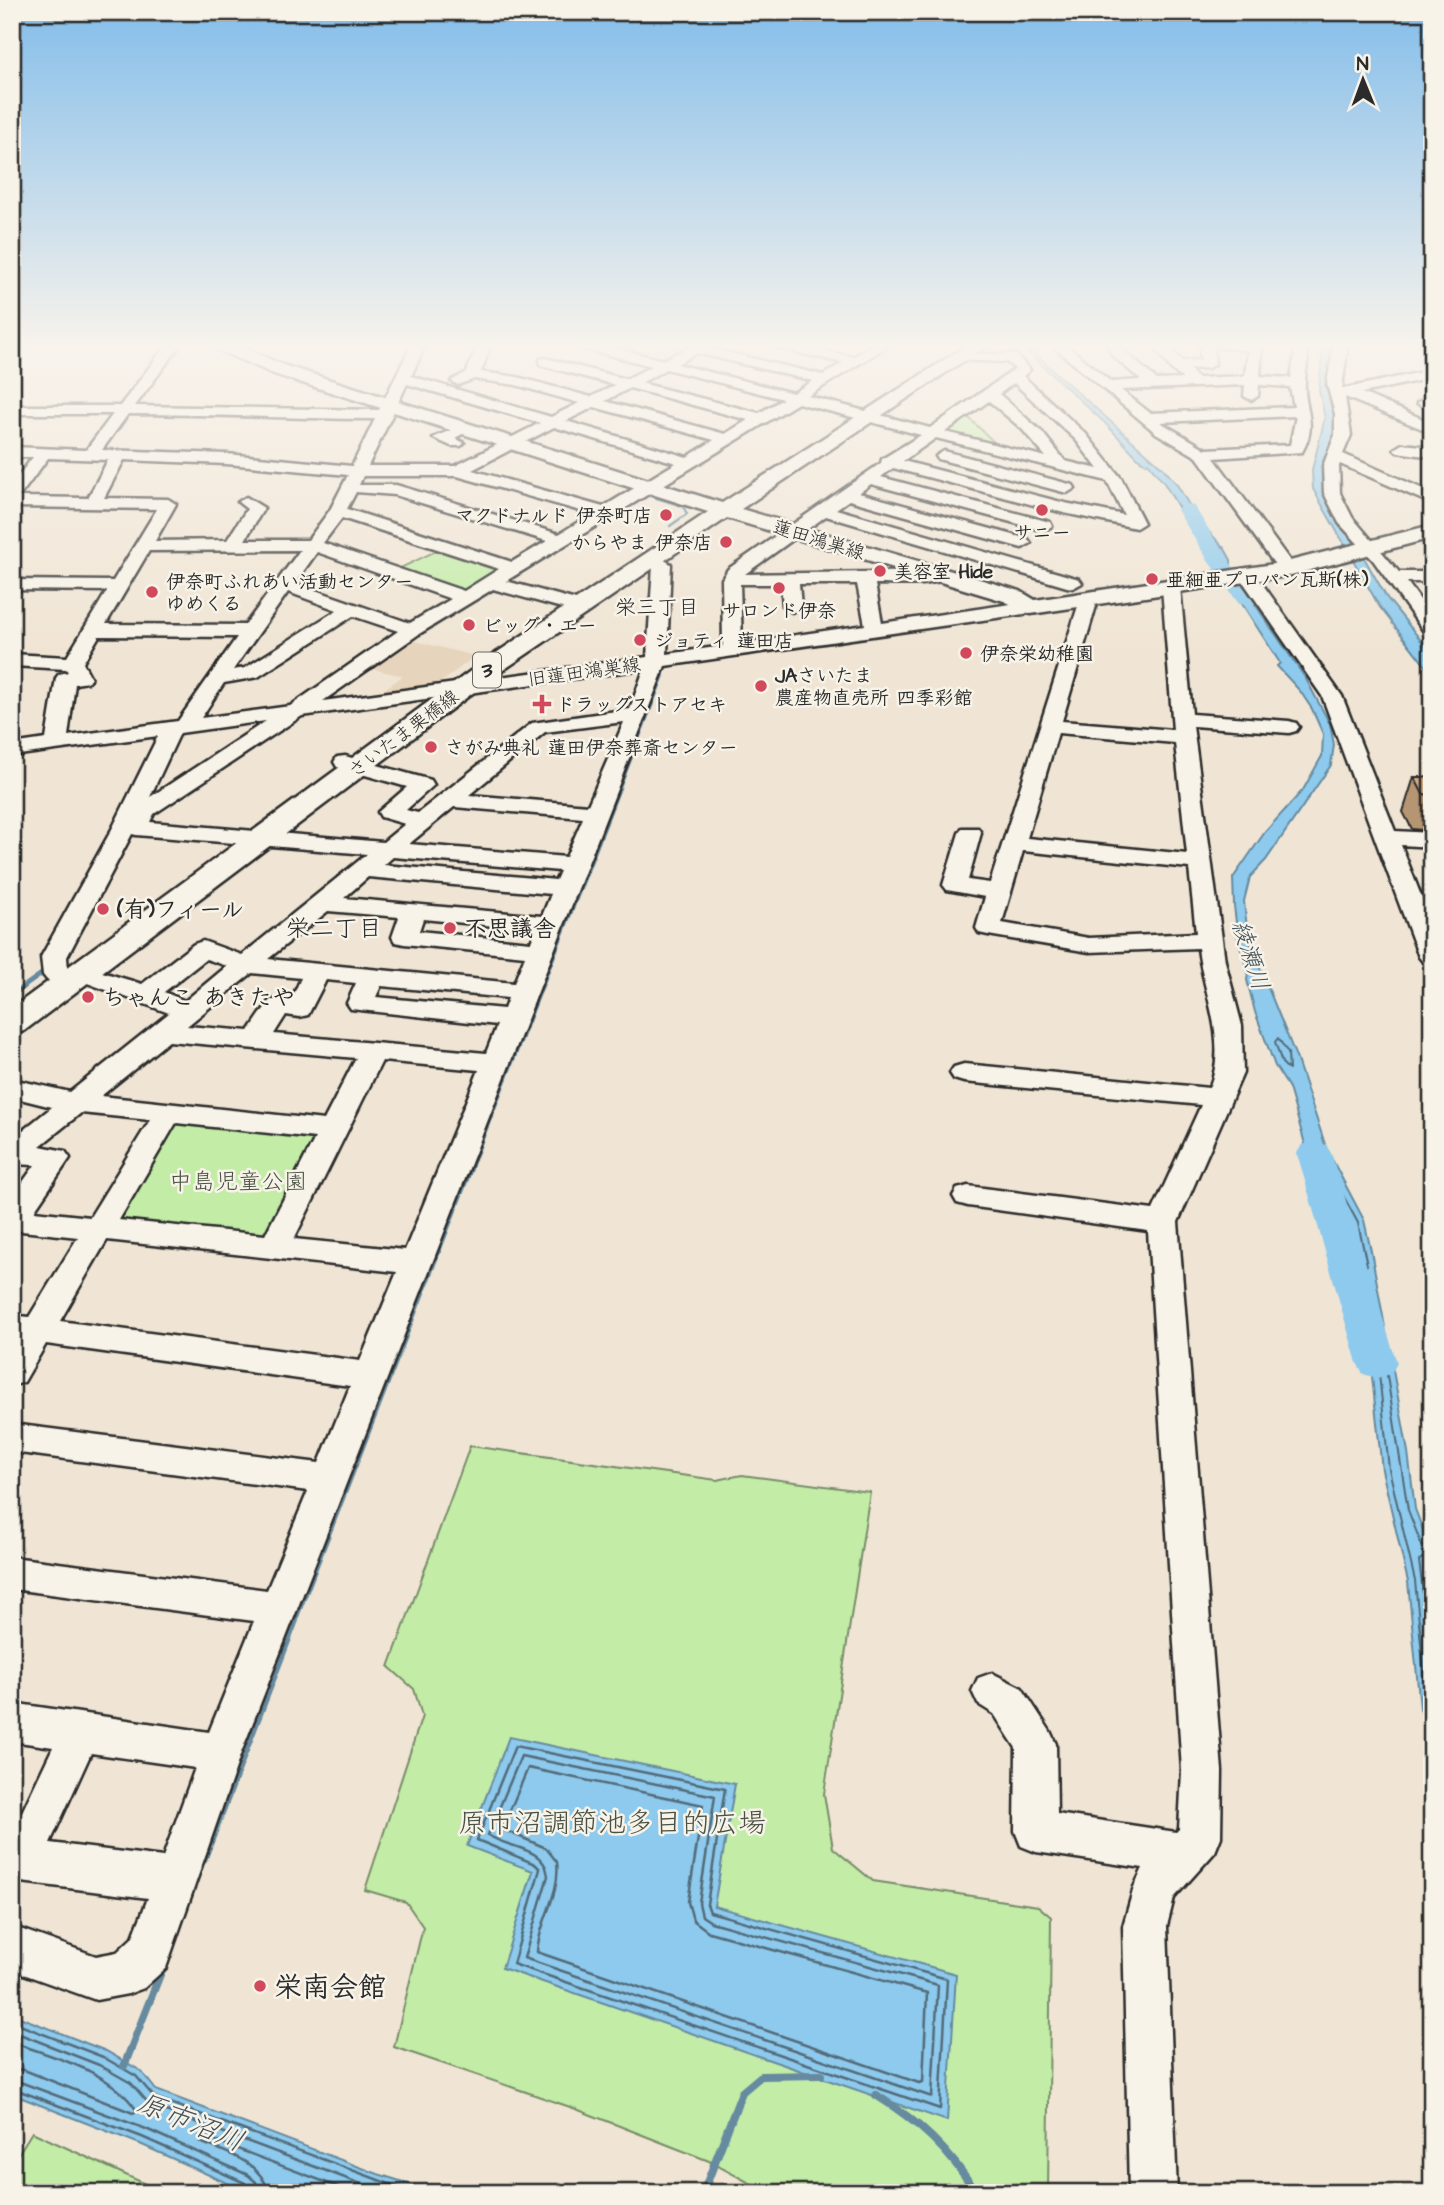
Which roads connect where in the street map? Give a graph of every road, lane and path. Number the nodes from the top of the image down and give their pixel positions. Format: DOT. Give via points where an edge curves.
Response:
graph roads {
  1 [pos="96,447"];
  2 [pos="374,447"];
  3 [pos="507,447"];
  4 [pos="522,447"];
  5 [pos="635,447"];
  6 [pos="715,447"];
  7 [pos="816,447"];
  8 [pos="911,447"];
  9 [pos="988,447"];
  10 [pos="1001,447"];
  11 [pos="1046,447"];
  12 [pos="1087,447"];
  13 [pos="1190,447"];
  14 [pos="1297,447"];
  15 [pos="1338,447"];
  16 [pos="1402,449"];
  17 [pos="1005,451"];
  18 [pos="12,452"];
  19 [pos="1432,452"];
  20 [pos="44,453"];
  21 [pos="1203,454"];
  22 [pos="90,455"];
  23 [pos="368,455"];
  24 [pos="118,456"];
  25 [pos="1335,456"];
  26 [pos="888,462"];
  27 [pos="688,463"];
  28 [pos="1059,465"];
  29 [pos="358,471"];
  30 [pos="422,471"];
  31 [pos="458,471"];
  32 [pos="1106,477"];
  33 [pos="866,478"];
  34 [pos="648,486"];
  35 [pos="349,489"];
  36 [pos="1083,492"];
  37 [pos="846,494"];
  38 [pos="12,495"];
  39 [pos="1432,499"];
  40 [pos="12,502"];
  41 [pos="246,502"];
  42 [pos="94,503"];
  43 [pos="1064,508"];
  44 [pos="720,509"];
  45 [pos="823,510"];
  46 [pos="338,512"];
  47 [pos="605,513"];
  48 [pos="1044,526"];
  49 [pos="794,531"];
  50 [pos="1432,531"];
  51 [pos="559,539"];
  52 [pos="1022,543"];
  53 [pos="233,545"];
  54 [pos="304,545"];
  55 [pos="445,545"];
  56 [pos="143,546"];
  57 [pos="1371,547"];
  58 [pos="763,552"];
  59 [pos="653,558"];
  60 [pos="1000,562"];
  61 [pos="513,568"];
  62 [pos="1287,569"];
  63 [pos="390,572"];
  64 [pos="942,575"];
  65 [pos="1246,576"];
  66 [pos="1393,577"];
  67 [pos="1432,577"];
  68 [pos="731,579"];
  69 [pos="789,579"];
  70 [pos="841,579"];
  71 [pos="865,579"];
  72 [pos="489,582"];
  73 [pos="974,584"];
  74 [pos="12,585"];
  75 [pos="284,585"];
  76 [pos="118,586"];
  77 [pos="1171,587"];
  78 [pos="1078,591"];
  79 [pos="464,597"];
  80 [pos="569,604"];
  81 [pos="792,606"];
  82 [pos="1031,607"];
  83 [pos="351,609"];
  84 [pos="1423,610"];
  85 [pos="877,629"];
  86 [pos="1432,629"];
  87 [pos="92,630"];
  88 [pos="412,630"];
  89 [pos="242,631"];
  90 [pos="735,650"];
  91 [pos="12,660"];
  92 [pos="664,660"];
  93 [pos="69,671"];
  94 [pos="218,678"];
  95 [pos="12,679"];
  96 [pos="454,688"];
  97 [pos="296,711"];
  98 [pos="638,714"];
  99 [pos="1049,726"];
  100 [pos="1289,727"];
  101 [pos="178,728"];
  102 [pos="1183,728"];
  103 [pos="56,744"];
  104 [pos="12,750"];
  105 [pos="352,764"];
  106 [pos="450,800"];
  107 [pos="597,812"];
  108 [pos="134,820"];
  109 [pos="424,822"];
  110 [pos="970,833"];
  111 [pos="1386,837"];
  112 [pos="249,838"];
  113 [pos="1432,840"];
  114 [pos="1013,843"];
  115 [pos="389,850"];
  116 [pos="1201,862"];
  117 [pos="365,870"];
  118 [pos="570,877"];
  119 [pos="999,892"];
  120 [pos="323,904"];
  121 [pos="546,937"];
  122 [pos="1210,940"];
  123 [pos="1432,957"];
  124 [pos="247,965"];
  125 [pos="317,972"];
  126 [pos="67,974"];
  127 [pos="146,994"];
  128 [pos="519,1005"];
  129 [pos="12,1006"];
  130 [pos="189,1012"];
  131 [pos="12,1024"];
  132 [pos="165,1031"];
  133 [pos="257,1040"];
  134 [pos="373,1051"];
  135 [pos="496,1063"];
  136 [pos="964,1073"];
  137 [pos="12,1088"];
  138 [pos="1218,1098"];
  139 [pos="76,1103"];
  140 [pos="168,1113"];
  141 [pos="332,1130"];
  142 [pos="13,1154"];
  143 [pos="968,1196"];
  144 [pos="13,1219"];
  145 [pos="1163,1222"];
  146 [pos="97,1228"];
  147 [pos="274,1248"];
  148 [pos="417,1263"];
  149 [pos="25,1329"];
  150 [pos="12,1373"];
  151 [pos="373,1376"];
  152 [pos="12,1438"];
  153 [pos="330,1479"];
  154 [pos="12,1573"];
  155 [pos="278,1608"];
  156 [pos="992,1691"];
  157 [pos="12,1722"];
  158 [pos="80,1732"];
  159 [pos="221,1753"];
  160 [pos="1184,1854"];
  161 [pos="176,1880"];
  162 [pos="12,1948"];
  163 [pos="1153,2193"];
  1 -- 22 [label="street"];
  2 -- 23 [label="street"];
  3 -- 31 [label="street"];
  4 -- 34 [label="main road, 蓮田鴻巣線"];
  5 -- 27 [label="street"];
  6 -- 27 [label="street"];
  7 -- 44 [label="main road, さいたま栗橋線 / 3"];
  8 -- 26 [label="street"];
  8 -- 36 [label="street"];
  9 -- 17 [label="street"];
  10 -- 17 [label="street"];
  11 -- 28 [label="street"];
  12 -- 32 [label="street"];
  13 -- 21 [label="street"];
  14 -- 21 [label="street"];
  15 -- 25 [label="street"];
  16 -- 19 [label="street"];
  17 -- 28 [label="street"];
  18 -- 20 [label="street"];
  20 -- 22 [label="street"];
  20 -- 38 [label="street"];
  21 -- 62 [label="street"];
  22 -- 24 [label="street"];
  23 -- 29 [label="street"];
  23 -- 30 [label="street" via="427,455"];
  24 -- 29 [label="street" via="230,453"];
  24 -- 42 [label="street"];
  25 -- 39 [label="street"];
  25 -- 57 [label="street" via="1332,492 1345,519"];
  26 -- 33 [label="street"];
  26 -- 43 [label="street"];
  27 -- 34 [label="street"];
  28 -- 32 [label="street"];
  29 -- 30 [label="street"];
  29 -- 35 [label="street"];
  30 -- 31 [label="street"];
  31 -- 47 [label="street"];
  32 -- 36 [label="street"];
  32 -- 43 [label="street" via="1136,523"];
  33 -- 37 [label="street"];
  33 -- 48 [label="street"];
  34 -- 44 [label="main road, 蓮田鴻巣線"];
  34 -- 47 [label="street"];
  35 -- 46 [label="street"];
  35 -- 51 [label="street" via="396,490"];
  36 -- 43 [label="street"];
  37 -- 45 [label="street"];
  37 -- 52 [label="street"];
  40 -- 42 [label="street"];
  41 -- 53 [label="street" via="256,508"];
  42 -- 56 [label="street" via="169,504"];
  43 -- 48 [label="street"];
  44 -- 49 [label="main road, 蓮田鴻巣線"];
  44 -- 59 [label="main road, さいたま栗橋線 / 3"];
  44 -- 80 [label="main road, さいたま栗橋線 / 3"];
  45 -- 49 [label="street"];
  45 -- 60 [label="street"];
  46 -- 54 [label="street"];
  46 -- 55 [label="street"];
  47 -- 51 [label="street"];
  48 -- 52 [label="street"];
  49 -- 58 [label="street"];
  49 -- 64 [label="main road, 蓮田鴻巣線"];
  50 -- 57 [label="main road"];
  51 -- 61 [label="street"];
  52 -- 60 [label="street"];
  53 -- 54 [label="street"];
  53 -- 56 [label="street"];
  54 -- 63 [label="street"];
  54 -- 75 [label="street"];
  55 -- 61 [label="street"];
  55 -- 63 [label="street"];
  56 -- 76 [label="street"];
  57 -- 62 [label="main road"];
  57 -- 66 [label="street"];
  58 -- 68 [label="street"];
  58 -- 70 [label="street"];
  59 -- 92 [label="street" via="662,564"];
  59 -- 96 [label="main road, さいたま栗橋線 / 3"];
  60 -- 73 [label="street"];
  60 -- 78 [label="street"];
  61 -- 72 [label="street"];
  62 -- 65 [label="main road"];
  63 -- 79 [label="street"];
  64 -- 71 [label="street"];
  64 -- 73 [label="main road, 蓮田鴻巣線"];
  65 -- 77 [label="main road"];
  65 -- 111 [label="street" via="1332,696"];
  66 -- 67 [label="street"];
  66 -- 84 [label="street"];
  68 -- 69 [label="street"];
  68 -- 90 [label="street"];
  69 -- 70 [label="street"];
  69 -- 81 [label="street"];
  70 -- 71 [label="street"];
  71 -- 85 [label="street"];
  72 -- 79 [label="street"];
  72 -- 80 [label="street"];
  73 -- 82 [label="main road, 蓮田鴻巣線"];
  74 -- 76 [label="street"];
  75 -- 83 [label="street"];
  75 -- 89 [label="street"];
  76 -- 87 [label="street"];
  77 -- 78 [label="main road"];
  77 -- 102 [label="street"];
  78 -- 82 [label="main road"];
  78 -- 99 [label="street" via="1087,606"];
  79 -- 88 [label="street"];
  80 -- 96 [label="main road, さいたま栗橋線 / 3"];
  82 -- 85 [label="street, 旧蓮田鴻巣線"];
  83 -- 88 [label="street"];
  83 -- 94 [label="street" via="251,673"];
  84 -- 86 [label="street"];
  85 -- 90 [label="street, 旧蓮田鴻巣線"];
  87 -- 89 [label="street"];
  87 -- 93 [label="street"];
  88 -- 97 [label="street"];
  89 -- 94 [label="street"];
  90 -- 92 [label="street, 旧蓮田鴻巣線"];
  91 -- 93 [label="street"];
  92 -- 96 [label="street, 旧蓮田鴻巣線"];
  92 -- 98 [label="street"];
  93 -- 95 [label="street"];
  93 -- 103 [label="street"];
  94 -- 101 [label="street"];
  96 -- 97 [label="street, 旧蓮田鴻巣線"];
  96 -- 105 [label="main road, さいたま栗橋線 / 3"];
  97 -- 101 [label="street, 旧蓮田鴻巣線"];
  97 -- 108 [label="street"];
  98 -- 106 [label="street" via="539,727"];
  98 -- 107 [label="street"];
  99 -- 102 [label="street"];
  99 -- 114 [label="street"];
  100 -- 102 [label="street"];
  101 -- 103 [label="street, 旧蓮田鴻巣線"];
  101 -- 108 [label="street"];
  102 -- 116 [label="street"];
  103 -- 104 [label="street, 旧蓮田鴻巣線"];
  105 -- 109 [label="street" via="423,785 389,813"];
  105 -- 112 [label="main road, さいたま栗橋線 / 3"];
  106 -- 107 [label="street"];
  106 -- 109 [label="street"];
  107 -- 118 [label="street"];
  108 -- 112 [label="street" via="136,828"];
  108 -- 126 [label="street" via="54,957"];
  109 -- 115 [label="street"];
  110 -- 119 [label="street" via="956,885"];
  111 -- 113 [label="street"];
  111 -- 123 [label="street"];
  112 -- 115 [label="street"];
  112 -- 126 [label="main road, さいたま栗橋線 / 3"];
  114 -- 116 [label="street"];
  114 -- 119 [label="street"];
  115 -- 117 [label="street"];
  115 -- 118 [label="street"];
  116 -- 122 [label="street"];
  117 -- 118 [label="street"];
  117 -- 120 [label="street"];
  118 -- 121 [label="street"];
  119 -- 122 [label="street" via="988,928 1088,945"];
  120 -- 121 [label="street" via="413,912 404,937"];
  120 -- 124 [label="street"];
  121 -- 128 [label="street"];
  122 -- 138 [label="street" via="1229,1026 1229,1073"];
  124 -- 125 [label="street"];
  124 -- 127 [label="street" via="204,949"];
  124 -- 130 [label="street"];
  125 -- 128 [label="street" via="372,977 360,1003"];
  125 -- 133 [label="street" via="299,1009 279,1006"];
  126 -- 127 [label="street"];
  126 -- 129 [label="main road, さいたま栗橋線 / 3"];
  126 -- 131 [label="main road, さいたま栗橋線 / 3"];
  127 -- 130 [label="street"];
  128 -- 135 [label="street"];
  130 -- 132 [label="street"];
  132 -- 133 [label="street"];
  132 -- 139 [label="street"];
  133 -- 134 [label="street"];
  134 -- 135 [label="street"];
  134 -- 141 [label="street"];
  135 -- 148 [label="street"];
  136 -- 138 [label="street"];
  137 -- 139 [label="street"];
  138 -- 145 [label="street"];
  139 -- 140 [label="street"];
  139 -- 142 [label="street"];
  140 -- 141 [label="street"];
  140 -- 146 [label="street"];
  141 -- 147 [label="street"];
  142 -- 144 [label="street" via="55,1158"];
  143 -- 145 [label="street"];
  144 -- 146 [label="street"];
  145 -- 160 [label="street" via="1202,1771 1200,1837"];
  146 -- 147 [label="street"];
  146 -- 149 [label="street"];
  147 -- 148 [label="street"];
  148 -- 151 [label="street"];
  149 -- 150 [label="street"];
  149 -- 151 [label="street"];
  151 -- 153 [label="street"];
  152 -- 153 [label="street"];
  153 -- 155 [label="street"];
  154 -- 155 [label="street"];
  155 -- 159 [label="street"];
  156 -- 160 [label="street" via="1008,1701 1036,1744 1036,1831"];
  157 -- 158 [label="street"];
  158 -- 159 [label="street"];
  158 -- 161 [label="street" via="21,1861"];
  159 -- 161 [label="street"];
  160 -- 163 [label="street" via="1155,1887 1145,1926"];
  161 -- 162 [label="street" via="150,1952 128,1972 96,1978"];
}
